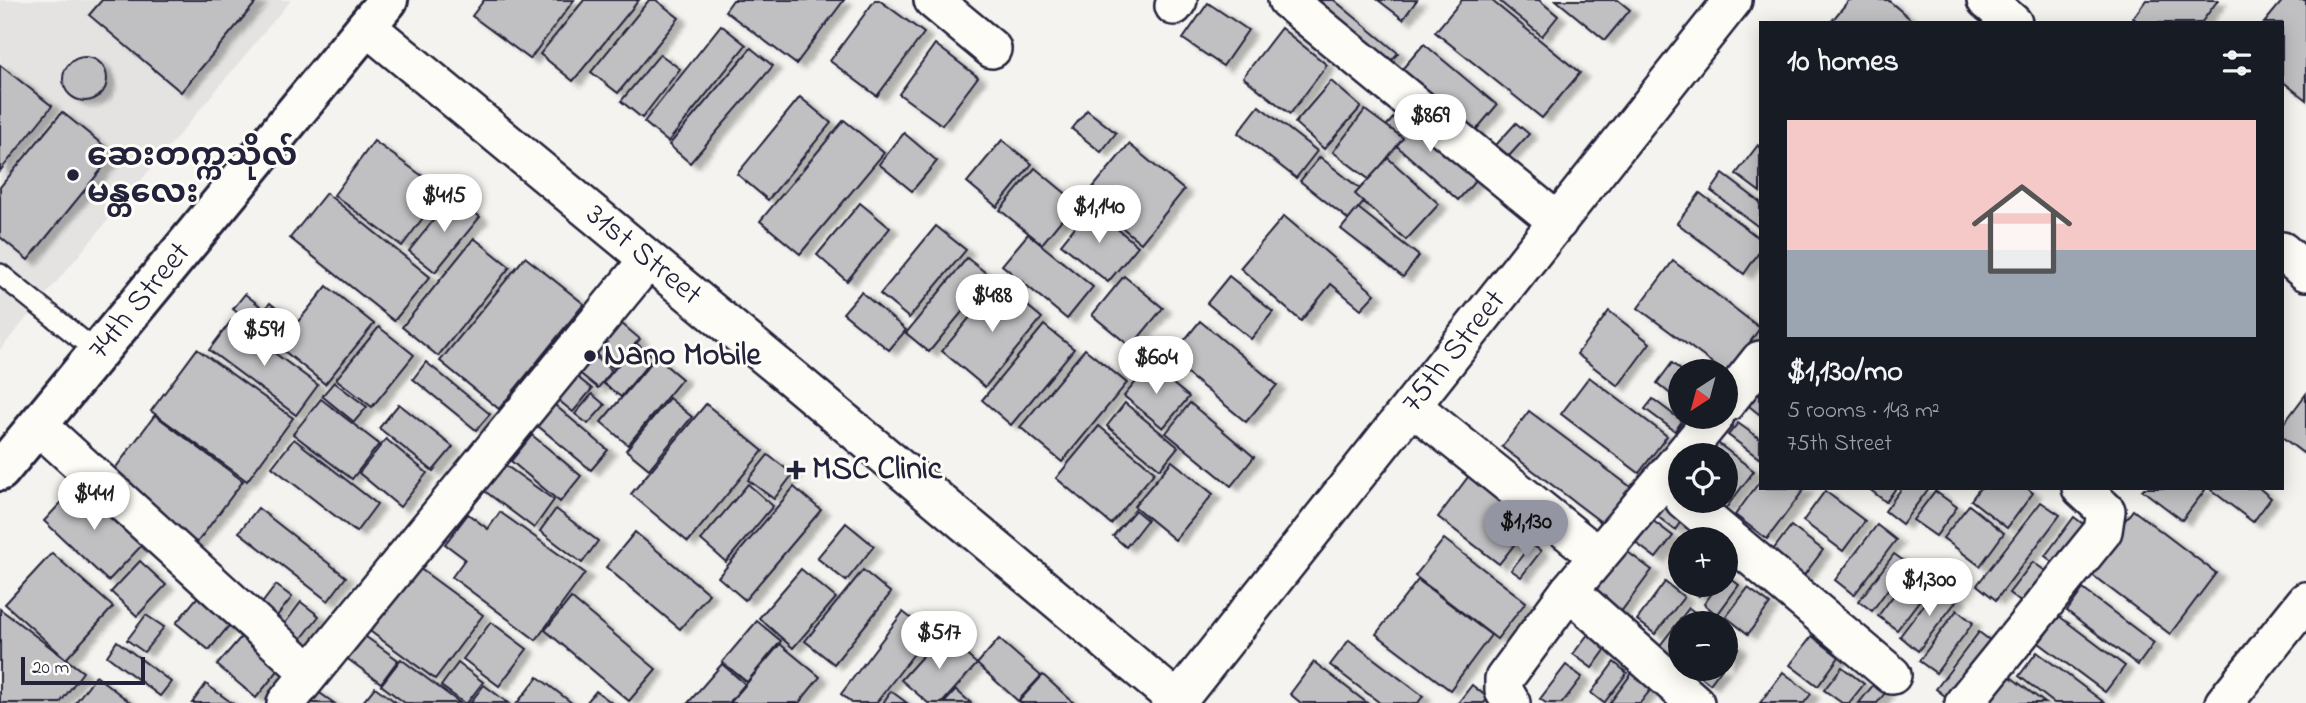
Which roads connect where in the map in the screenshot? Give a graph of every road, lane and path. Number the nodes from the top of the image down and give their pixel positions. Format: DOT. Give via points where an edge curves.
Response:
graph roads {
  1 [pos="933,0"];
  2 [pos="1287,0"];
  3 [pos="1733,0"];
  4 [pos="1986,0"];
  5 [pos="379,8"];
  6 [pos="2011,21"];
  7 [pos="992,50"];
  8 [pos="1558,222"];
  9 [pos="2284,253"];
  10 [pos="648,260"];
  11 [pos="2306,272"];
  12 [pos="3,283"];
  13 [pos="97,352"];
  14 [pos="1759,361"];
  15 [pos="1738,388"];
  16 [pos="1412,406"];
  17 [pos="37,425"];
  18 [pos="0,471"];
  19 [pos="1668,489"];
  20 [pos="2083,490"];
  21 [pos="1715,513"];
  22 [pos="1598,556"];
  23 [pos="1569,592"];
  24 [pos="2306,601"];
  25 [pos="310,673"];
  26 [pos="1892,676"];
  27 [pos="1178,702"];
  28 [pos="286,703"];
  29 [pos="1511,703"];
  30 [pos="1695,703"];
  31 [pos="1964,703"];
  32 [pos="2224,703"];
  1 -- 7 [label="street"];
  2 -- 8 [label="street"];
  3 -- 8 [label="street, 75th Street"];
  4 -- 6 [label="street"];
  5 -- 10 [label="street, 31st Street"];
  5 -- 13 [label="street, 74th Street"];
  8 -- 16 [label="street, 75th Street"];
  9 -- 11 [label="street"];
  10 -- 25 [label="street"];
  10 -- 27 [label="street, 31st Street"];
  12 -- 13 [label="lane"];
  13 -- 17 [label="street, 74th Street"];
  14 -- 15 [label="street"];
  16 -- 22 [label="street"];
  16 -- 27 [label="street, 75th Street"];
  17 -- 18 [label="street, 74th Street"];
  17 -- 25 [label="street"];
  19 -- 22 [label="street"];
  20 -- 31 [label="street" via="2106,511 2103,531"];
  21 -- 26 [label="street"];
  22 -- 23 [label="street"];
  23 -- 29 [label="street" via="1504,679"];
  23 -- 30 [label="street"];
  24 -- 32 [label="street"];
  25 -- 28 [label="street"];
}
